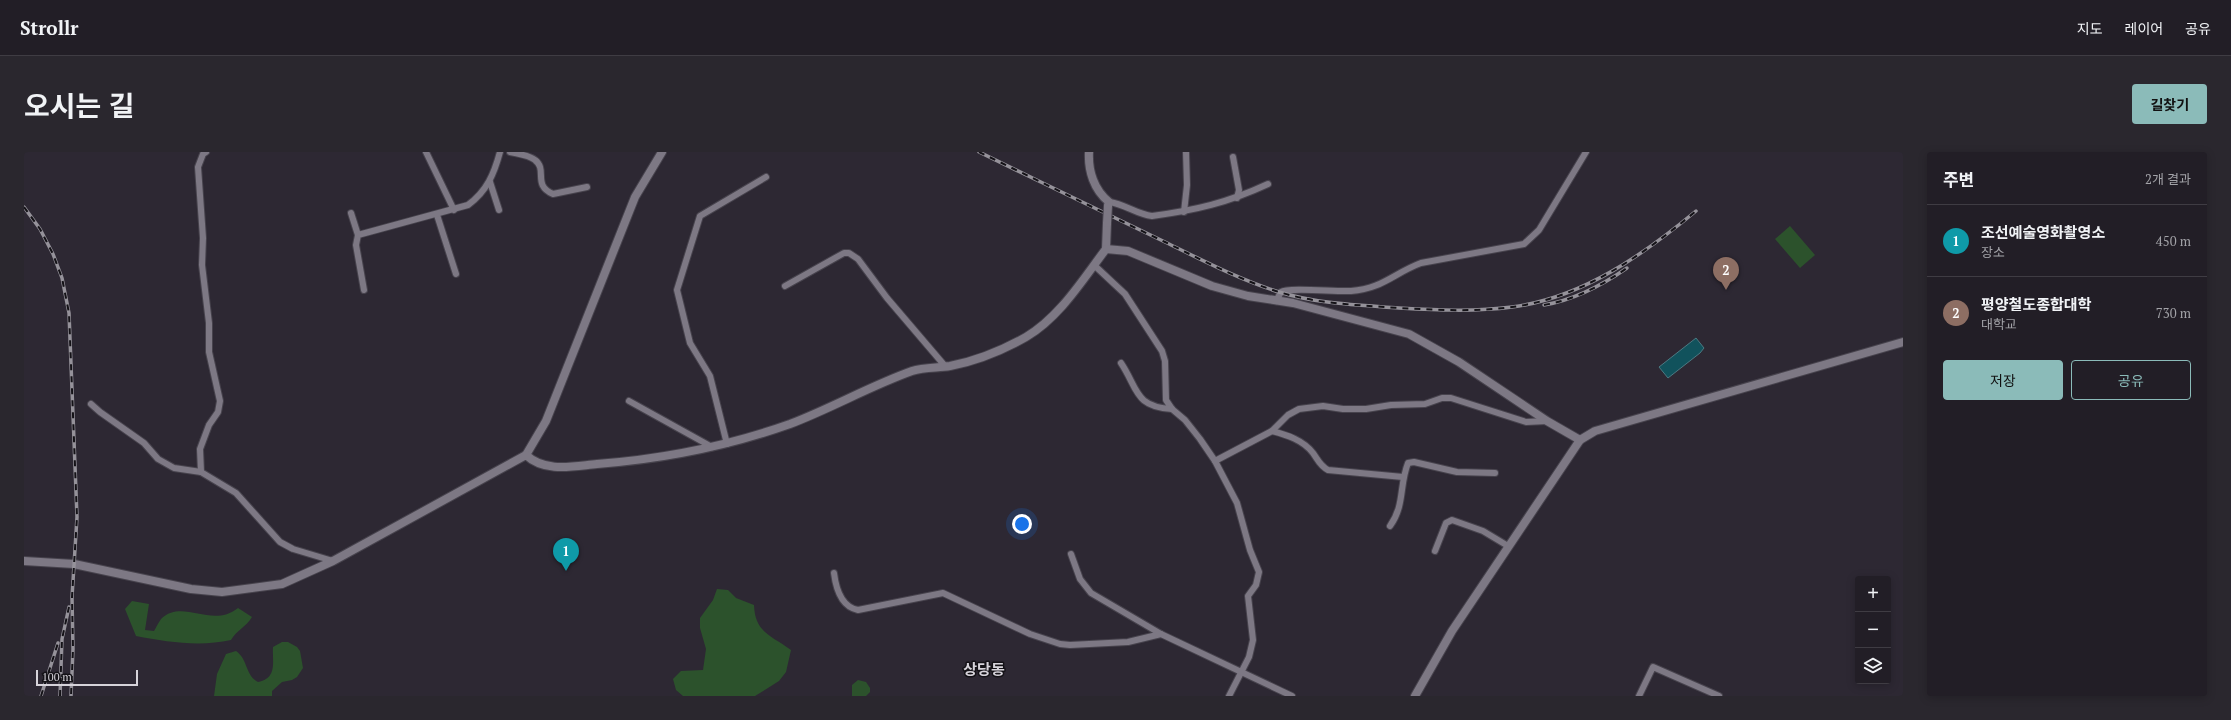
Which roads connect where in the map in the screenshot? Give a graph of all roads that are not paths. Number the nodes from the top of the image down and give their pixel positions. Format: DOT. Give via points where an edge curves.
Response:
graph roads {
  1 [pos="206,152"];
  2 [pos="426,152"];
  3 [pos="500,152"];
  4 [pos="510,152"];
  5 [pos="662,152"];
  6 [pos="1089,152"];
  7 [pos="1186,152"];
  8 [pos="1586,152"];
  9 [pos="1232,157"];
  10 [pos="766,177"];
  11 [pos="490,182"];
  12 [pos="1268,184"];
  13 [pos="587,187"];
  14 [pos="1237,198"];
  15 [pos="1109,204"];
  16 [pos="454,210"];
  17 [pos="499,210"];
  18 [pos="1184,212"];
  19 [pos="351,213"];
  20 [pos="437,214"];
  21 [pos="358,235"];
  22 [pos="1106,249"];
  23 [pos="1094,265"];
  24 [pos="456,274"];
  25 [pos="785,286"];
  26 [pos="364,290"];
  27 [pos="1276,301"];
  28 [pos="1903,342"];
  29 [pos="1121,363"];
  30 [pos="945,366"];
  31 [pos="629,400"];
  32 [pos="91,404"];
  33 [pos="1172,409"];
  34 [pos="1547,421"];
  35 [pos="1272,431"];
  36 [pos="1580,440"];
  37 [pos="727,444"];
  38 [pos="712,447"];
  39 [pos="526,455"];
  40 [pos="1215,461"];
  41 [pos="201,472"];
  42 [pos="1495,473"];
  43 [pos="1402,477"];
  44 [pos="1390,526"];
  45 [pos="1508,546"];
  46 [pos="1435,551"];
  47 [pos="1071,554"];
  48 [pos="333,560"];
  49 [pos="24,561"];
  50 [pos="834,573"];
  51 [pos="1161,634"];
  52 [pos="1242,672"];
  53 [pos="1229,696"];
  54 [pos="1292,696"];
  55 [pos="1415,696"];
  56 [pos="1639,696"];
  57 [pos="1719,696"];
  1 -- 41 [label="street" via="198,167 203,238 202,265 209,323 209,352 220,401 218,412 209,425 200,449"];
  2 -- 16 [label="street"];
  3 -- 11 [label="street"];
  4 -- 13 [label="street" via="533,159 537,163 541,185 553,194"];
  5 -- 39 [label="street" via="635,197 546,421"];
  6 -- 15 [label="street" via="1089,167 1094,181"];
  7 -- 18 [label="street" via="1187,185"];
  8 -- 27 [label="street" via="1539,230 1524,244 1421,263 1406,268 1376,287 1352,291 1291,289 1280,292"];
  9 -- 14 [label="street" via="1239,190"];
  10 -- 37 [label="street" via="700,216 677,290 690,343 710,376"];
  11 -- 16 [label="street" via="480,196"];
  11 -- 17 [label="street"];
  12 -- 14 [label="street"];
  14 -- 18 [label="street"];
  15 -- 18 [label="street" via="1118,203 1142,215"];
  15 -- 22 [label="street, bridge"];
  16 -- 20 [label="street"];
  19 -- 21 [label="street"];
  20 -- 21 [label="street"];
  20 -- 24 [label="street"];
  21 -- 26 [label="street" via="356,245"];
  22 -- 23 [label="street"];
  22 -- 27 [label="street" via="1128,251 1212,286"];
  23 -- 30 [label="street" via="1064,304 1027,336 981,357"];
  23 -- 33 [label="street" via="1125,294 1162,351 1165,361 1166,400"];
  25 -- 30 [label="street" via="844,253 849,253 858,259 887,298"];
  27 -- 34 [label="street" via="1409,334 1459,362"];
  28 -- 36 [label="street" via="1595,431"];
  29 -- 33 [label="street" via="1144,402"];
  30 -- 37 [label="street" via="913,371 790,424"];
  31 -- 38 [label="street"];
  32 -- 41 [label="street" via="144,443 158,460 174,468"];
  33 -- 40 [label="street" via="1185,420"];
  34 -- 35 [label="street" via="1526,422 1451,398 1442,398 1425,404 1366,409 1307,407 1288,415"];
  34 -- 36 [label="street"];
  35 -- 40 [label="street"];
  35 -- 43 [label="street" via="1288,435 1305,444 1328,470"];
  36 -- 45 [label="street"];
  37 -- 38 [label="street"];
  38 -- 39 [label="street" via="674,454 555,467 533,461"];
  39 -- 48 [label="street"];
  40 -- 52 [label="street" via="1237,503 1259,572 1256,585 1248,596 1253,640"];
  41 -- 48 [label="street" via="236,493 280,542 293,549"];
  42 -- 43 [label="street" via="1457,472 1414,462 1408,463"];
  43 -- 44 [label="street" via="1402,498 1397,516"];
  45 -- 46 [label="street" via="1483,531 1452,520 1446,523"];
  45 -- 55 [label="street" via="1452,631"];
  47 -- 51 [label="street" via="1080,579 1090,593"];
  48 -- 49 [label="street" via="282,584 222,592 191,589 74,564"];
  50 -- 51 [label="street" via="842,599 849,607 858,610 943,593 1030,634 1060,644 1128,642"];
  51 -- 52 [label="street"];
  52 -- 53 [label="street"];
  52 -- 54 [label="street"];
  56 -- 57 [label="street" via="1653,667"];
}
